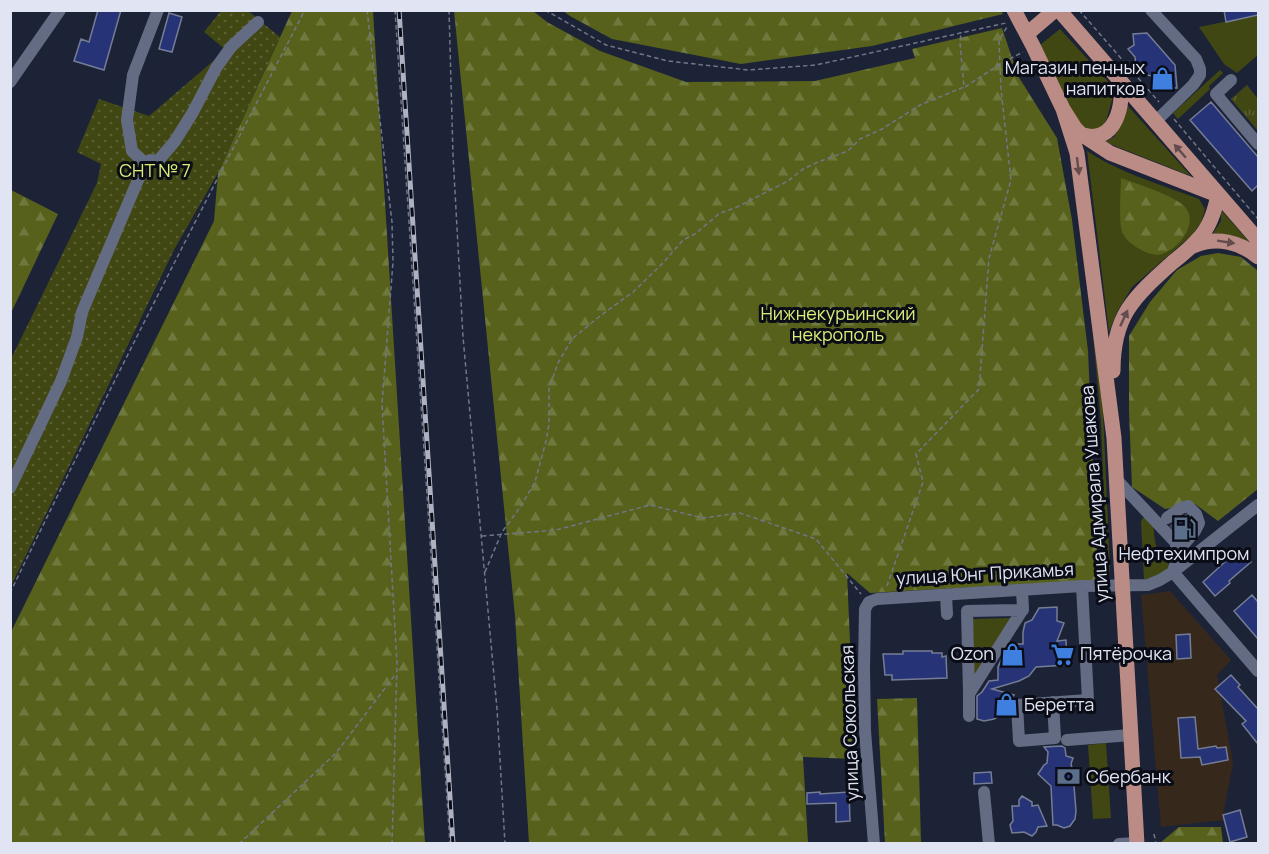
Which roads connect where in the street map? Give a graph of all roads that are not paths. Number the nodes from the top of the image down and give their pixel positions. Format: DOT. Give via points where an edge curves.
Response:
graph roads {
  1 [pos="60,10"];
  2 [pos="158,10"];
  3 [pos="1057,10"];
  4 [pos="1151,10"];
  5 [pos="1012,17"];
  6 [pos="258,22"];
  7 [pos="1027,34"];
  8 [pos="1118,79"];
  9 [pos="1231,80"];
  10 [pos="10,82"];
  11 [pos="1063,110"];
  12 [pos="1155,122"];
  13 [pos="1081,134"];
  14 [pos="1258,144"];
  15 [pos="147,165"];
  16 [pos="1218,195"];
  17 [pos="1258,240"];
  18 [pos="1191,247"];
  19 [pos="1258,257"];
  20 [pos="1114,438"];
  21 [pos="1118,480"];
  22 [pos="10,488"];
  23 [pos="1258,506"];
  24 [pos="1146,510"];
  25 [pos="1177,557"];
  26 [pos="1173,572"];
  27 [pos="1122,585"];
  28 [pos="1082,586"];
  29 [pos="1022,590"];
  30 [pos="946,594"];
  31 [pos="869,602"];
  32 [pos="1023,610"];
  33 [pos="947,614"];
  34 [pos="1258,670"];
  35 [pos="969,694"];
  36 [pos="1053,702"];
  37 [pos="969,716"];
  38 [pos="1131,735"];
  39 [pos="1067,740"];
  40 [pos="984,792"];
  41 [pos="874,843"];
  42 [pos="988,843"];
  43 [pos="1119,843"];
  44 [pos="1137,843"];
  1 -- 10 [label="street"];
  2 -- 15 [label="street" via="133,75 127,120 132,151"];
  3 -- 7 [label="main road"];
  3 -- 8 [label="main road"];
  4 -- 12 [label="street" via="1196,59 1200,69 1193,85"];
  5 -- 7 [label="main road"];
  6 -- 15 [label="street" via="231,47 216,68 175,141 158,161 150,160"];
  7 -- 11 [label="main road"];
  8 -- 12 [label="main road"];
  8 -- 13 [label="main road" via="1122,97 1112,127 1100,136"];
  9 -- 14 [label="street" via="1216,94"];
  11 -- 13 [label="main road"];
  11 -- 20 [label="main road, улица Адмирала Ушакова, one-way" via="1077,153"];
  16 -- 12 [label="main road, one-way"];
  13 -- 16 [label="main road" via="1110,153"];
  15 -- 22 [label="street" via="99,268 61,381"];
  16 -- 17 [label="main road"];
  16 -- 18 [label="main road" via="1208,224"];
  18 -- 19 [label="main road, one-way" via="1207,241 1227,241"];
  20 -- 18 [label="main road, one-way" via="1113,352 1117,333 1144,287"];
  20 -- 21 [label="main road, улица Адмирала Ушакова"];
  21 -- 24 [label="street"];
  21 -- 27 [label="main road, улица Адмирала Ушакова"];
  23 -- 26 [label="street, улица Юнг Прикамья"];
  24 -- 25 [label="street" via="1176,543"];
  24 -- 25 [label="street" via="1170,521 1188,506 1196,514 1199,523 1183,539"];
  25 -- 26 [label="street"];
  26 -- 27 [label="street, улица Юнг Прикамья" via="1148,585"];
  26 -- 34 [label="street"];
  27 -- 28 [label="street, улица Юнг Прикамья"];
  27 -- 38 [label="main road, улица Адмирала Ушакова"];
  28 -- 29 [label="street, улица Юнг Прикамья"];
  28 -- 36 [label="street" via="1088,700"];
  29 -- 30 [label="street, улица Юнг Прикамья"];
  29 -- 32 [label="street"];
  30 -- 31 [label="street, улица Юнг Прикамья"];
  30 -- 33 [label="street"];
  31 -- 41 [label="street, улица Сокольская" via="865,609 864,668"];
  32 -- 35 [label="street"];
  32 -- 35 [label="street" via="967,611"];
  35 -- 37 [label="street"];
  38 -- 39 [label="street"];
  38 -- 44 [label="main road, улица Адмирала Ушакова"];
  40 -- 42 [label="street"];
  43 -- 44 [label="street"];
}
